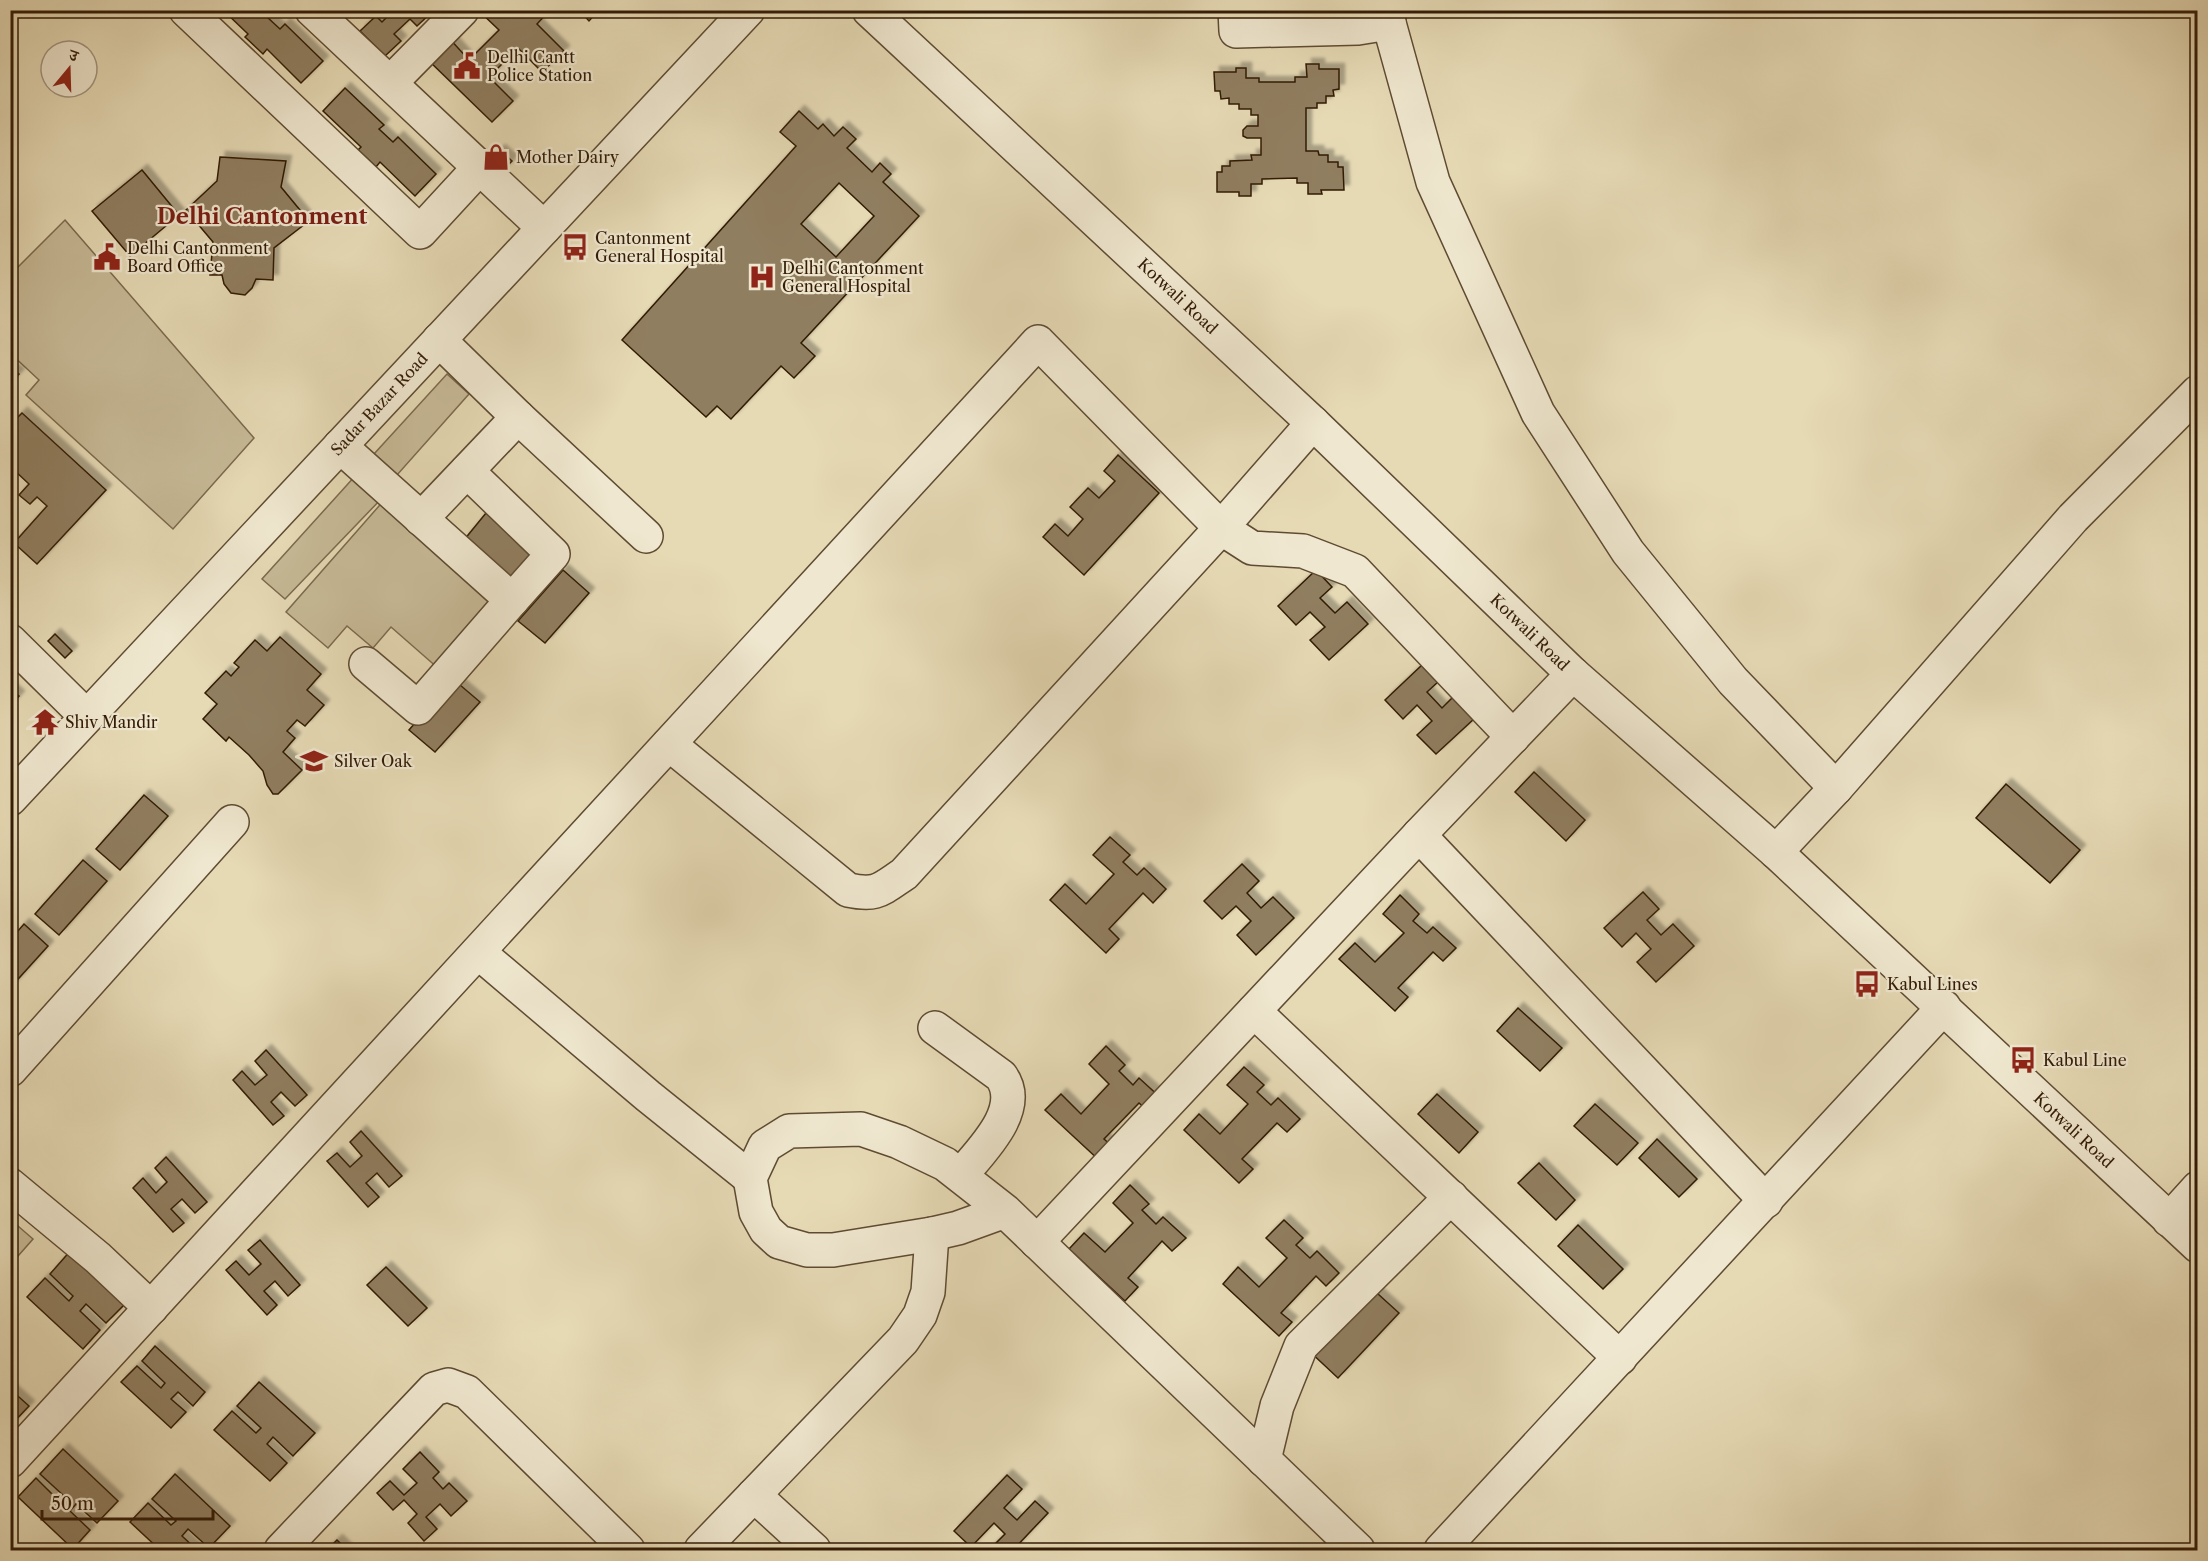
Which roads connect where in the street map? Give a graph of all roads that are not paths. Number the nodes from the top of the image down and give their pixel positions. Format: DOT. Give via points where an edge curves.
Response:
graph roads {
  1 [pos="186,10"];
  2 [pos="312,10"];
  3 [pos="462,10"];
  4 [pos="748,10"];
  5 [pos="869,10"];
  6 [pos="1235,10"];
  7 [pos="1389,17"];
  8 [pos="390,83"];
  9 [pos="479,168"];
  10 [pos="544,228"];
  11 [pos="439,340"];
  12 [pos="2198,392"];
  13 [pos="518,417"];
  14 [pos="1313,423"];
  15 [pos="340,446"];
  16 [pos="467,471"];
  17 [pos="421,519"];
  18 [pos="1221,528"];
  19 [pos="646,536"];
  20 [pos="512,600"];
  21 [pos="10,641"];
  22 [pos="366,664"];
  23 [pos="1573,674"];
  24 [pos="86,716"];
  25 [pos="1513,737"];
  26 [pos="669,744"];
  27 [pos="1836,788"];
  28 [pos="10,799"];
  29 [pos="232,822"];
  30 [pos="1419,836"];
  31 [pos="1776,852"];
  32 [pos="478,952"];
  33 [pos="1944,1007"];
  34 [pos="1254,1011"];
  35 [pos="935,1028"];
  36 [pos="10,1070"];
  37 [pos="961,1175"];
  38 [pos="750,1178"];
  39 [pos="10,1185"];
  40 [pos="2198,1188"];
  41 [pos="1451,1197"];
  42 [pos="1766,1201"];
  43 [pos="1005,1211"];
  44 [pos="2169,1220"];
  45 [pos="932,1233"];
  46 [pos="1037,1242"];
  47 [pos="2198,1246"];
  48 [pos="151,1308"];
  49 [pos="1620,1358"];
  50 [pos="1264,1460"];
  51 [pos="10,1461"];
  52 [pos="754,1495"];
  53 [pos="281,1551"];
  54 [pos="628,1551"];
  55 [pos="701,1551"];
  56 [pos="814,1551"];
  57 [pos="1358,1551"];
  58 [pos="1441,1551"];
  1 -- 9 [label="street" via="420,232"];
  2 -- 8 [label="street"];
  3 -- 8 [label="street"];
  4 -- 10 [label="street, Sadar Bazar Road"];
  5 -- 14 [label="street, Kotwali Road"];
  6 -- 7 [label="street" via="1236,31 1358,28"];
  7 -- 27 [label="street" via="1433,182 1538,413 1628,552 1733,681"];
  8 -- 9 [label="street"];
  9 -- 10 [label="street"];
  10 -- 11 [label="street, Sadar Bazar Road"];
  11 -- 13 [label="street"];
  11 -- 15 [label="street, Sadar Bazar Road"];
  12 -- 27 [label="street" via="2073,518"];
  13 -- 16 [label="street"];
  13 -- 19 [label="street"];
  14 -- 18 [label="street"];
  14 -- 23 [label="street, Kotwali Road"];
  15 -- 17 [label="street"];
  15 -- 24 [label="street, Sadar Bazar Road"];
  16 -- 17 [label="street"];
  16 -- 20 [label="street" via="553,554"];
  17 -- 20 [label="street"];
  18 -- 25 [label="street" via="1252,548 1304,551 1355,571"];
  18 -- 26 [label="street" via="904,874 883,888 867,894 848,890"];
  18 -- 26 [label="street" via="1038,342"];
  20 -- 22 [label="street" via="418,708"];
  21 -- 24 [label="street"];
  23 -- 25 [label="street"];
  23 -- 31 [label="street, Kotwali Road"];
  24 -- 28 [label="street, Sadar Bazar Road"];
  25 -- 30 [label="street"];
  26 -- 32 [label="street"];
  27 -- 31 [label="street"];
  29 -- 36 [label="street"];
  30 -- 34 [label="street"];
  30 -- 42 [label="street"];
  31 -- 33 [label="street, Kotwali Road"];
  32 -- 38 [label="street"];
  32 -- 48 [label="street"];
  33 -- 42 [label="street"];
  33 -- 44 [label="street, Kotwali Road"];
  34 -- 41 [label="street"];
  34 -- 46 [label="street"];
  35 -- 37 [label="street" via="1001,1076 1009,1093 999,1124"];
  37 -- 38 [label="street" via="899,1142 861,1129 829,1128 789,1131 765,1146"];
  37 -- 43 [label="street"];
  38 -- 45 [label="street" via="756,1212 766,1230 779,1242 807,1250 833,1250"];
  39 -- 48 [label="street"];
  40 -- 44 [label="street"];
  41 -- 49 [label="street"];
  41 -- 50 [label="street" via="1301,1346 1277,1406"];
  42 -- 49 [label="street"];
  43 -- 45 [label="street"];
  43 -- 46 [label="street"];
  44 -- 47 [label="street, Kotwali Road"];
  45 -- 52 [label="street" via="928,1292 920,1315 903,1340"];
  46 -- 50 [label="street"];
  48 -- 51 [label="street"];
  49 -- 58 [label="street"];
  50 -- 57 [label="street"];
  52 -- 55 [label="street"];
  52 -- 56 [label="street"];
  53 -- 54 [label="street" via="434,1389 448,1385 466,1392"];
}
